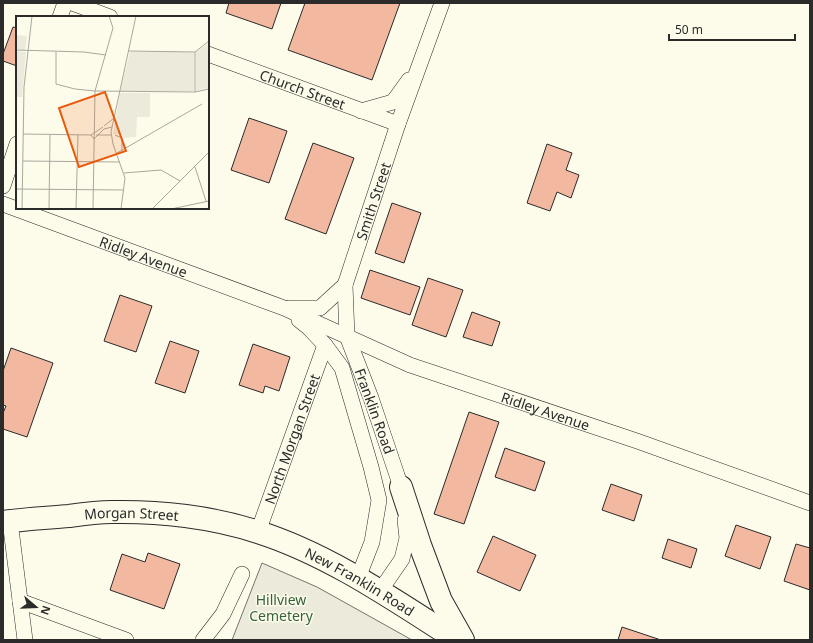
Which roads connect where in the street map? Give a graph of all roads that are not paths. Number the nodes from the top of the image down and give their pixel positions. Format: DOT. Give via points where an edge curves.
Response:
graph roads {
  1 [pos="65,3"];
  2 [pos="72,3"];
  3 [pos="442,3"];
  4 [pos="60,16"];
  5 [pos="107,16"];
  6 [pos="209,54"];
  7 [pos="418,68"];
  8 [pos="361,111"];
  9 [pos="398,124"];
  10 [pos="16,147"];
  11 [pos="3,186"];
  12 [pos="3,204"];
  13 [pos="16,209"];
  14 [pos="17,209"];
  15 [pos="345,285"];
  16 [pos="284,308"];
  17 [pos="347,336"];
  18 [pos="325,345"];
  19 [pos="401,487"];
  20 [pos="810,504"];
  21 [pos="7,522"];
  22 [pos="258,532"];
  23 [pos="242,574"];
  24 [pos="358,578"];
  25 [pos="380,591"];
  26 [pos="20,601"];
  27 [pos="25,640"];
  28 [pos="126,640"];
  29 [pos="203,640"];
  30 [pos="457,640"];
  31 [pos="463,640"];
  1 -- 4 [label="street"];
  2 -- 5 [label="street"];
  3 -- 7 [label="street, Smith Street"];
  6 -- 8 [label="street, Church Street"];
  7 -- 8 [label="street, Smith Street" via="393,102"];
  7 -- 9 [label="street, Smith Street"];
  8 -- 9 [label="street, Church Street"];
  9 -- 15 [label="street, Smith Street"];
  10 -- 11 [label="street"];
  12 -- 13 [label="street, Ridley Avenue"];
  14 -- 16 [label="street, Ridley Avenue"];
  15 -- 16 [label="street, Ridley Avenue" via="320,308"];
  15 -- 17 [label="street, Smith Street"];
  16 -- 17 [label="street, Ridley Avenue"];
  16 -- 18 [label="street, Ridley Avenue"];
  17 -- 19 [label="street, Franklin Road"];
  17 -- 20 [label="street, Ridley Avenue" via="410,365 637,441"];
  18 -- 22 [label="street, North Morgan Street"];
  18 -- 24 [label="street, Franklin Road" via="342,368 379,500 372,542"];
  19 -- 25 [label="street, Franklin Road" via="407,538 402,559"];
  19 -- 31 [label="highway" via="441,601"];
  21 -- 22 [label="highway, Morgan Street" via="110,512 142,513 202,519"];
  21 -- 26 [label="street"];
  22 -- 24 [label="highway, New Franklin Road" via="292,545"];
  23 -- 29 [label="street" via="223,614"];
  24 -- 25 [label="highway, New Franklin Road"];
  25 -- 30 [label="highway, New Franklin Road"];
  26 -- 27 [label="street"];
  26 -- 28 [label="street"];
}
